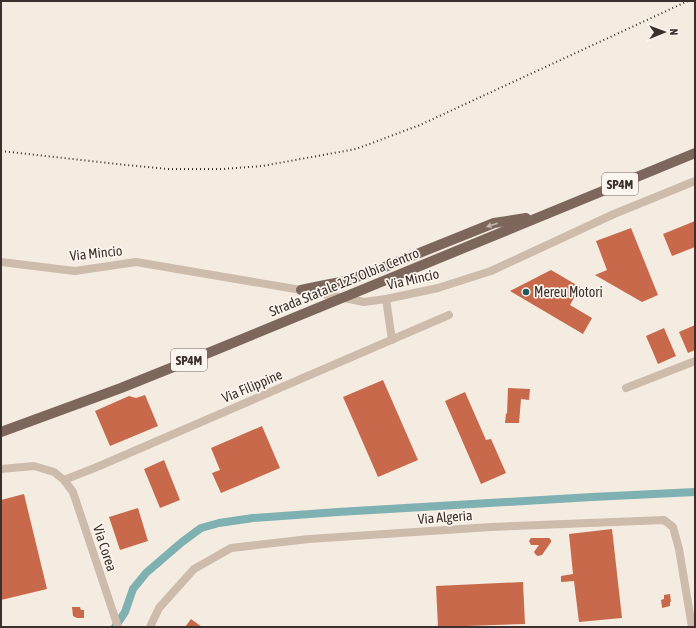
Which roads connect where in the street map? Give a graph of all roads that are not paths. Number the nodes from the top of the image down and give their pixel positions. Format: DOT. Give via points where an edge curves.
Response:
graph roads {
  1 [pos="695,153"];
  2 [pos="695,181"];
  3 [pos="544,215"];
  4 [pos="1,262"];
  5 [pos="301,290"];
  6 [pos="386,299"];
  7 [pos="449,314"];
  8 [pos="392,340"];
  9 [pos="695,361"];
  10 [pos="626,388"];
  11 [pos="1,432"];
  12 [pos="1,469"];
  13 [pos="64,480"];
  14 [pos="118,627"];
  15 [pos="150,627"];
  16 [pos="692,627"];
  1 -- 3 [label="main road, Strada Statale 125 Olbia Centro / SP4M"];
  2 -- 6 [label="street, Via Mincio" via="614,214 491,271 438,288"];
  3 -- 5 [label="main road, one-way" via="494,223 346,281"];
  3 -- 11 [label="main road, Strada Statale 125 Olbia Centro / SP4M" via="121,388"];
  4 -- 5 [label="street, Via Mincio" via="75,271 136,262"];
  5 -- 6 [label="street, Via Mincio" via="364,302"];
  6 -- 8 [label="street"];
  7 -- 8 [label="street, Via Filippine"];
  8 -- 13 [label="street, Via Filippine"];
  9 -- 10 [label="street"];
  12 -- 13 [label="street" via="34,466 54,472"];
  13 -- 14 [label="street, Via Corea" via="73,492"];
  15 -- 16 [label="street, Via Algeria" via="159,608 194,570 231,548 309,539 664,520 673,527 679,549"];
}
